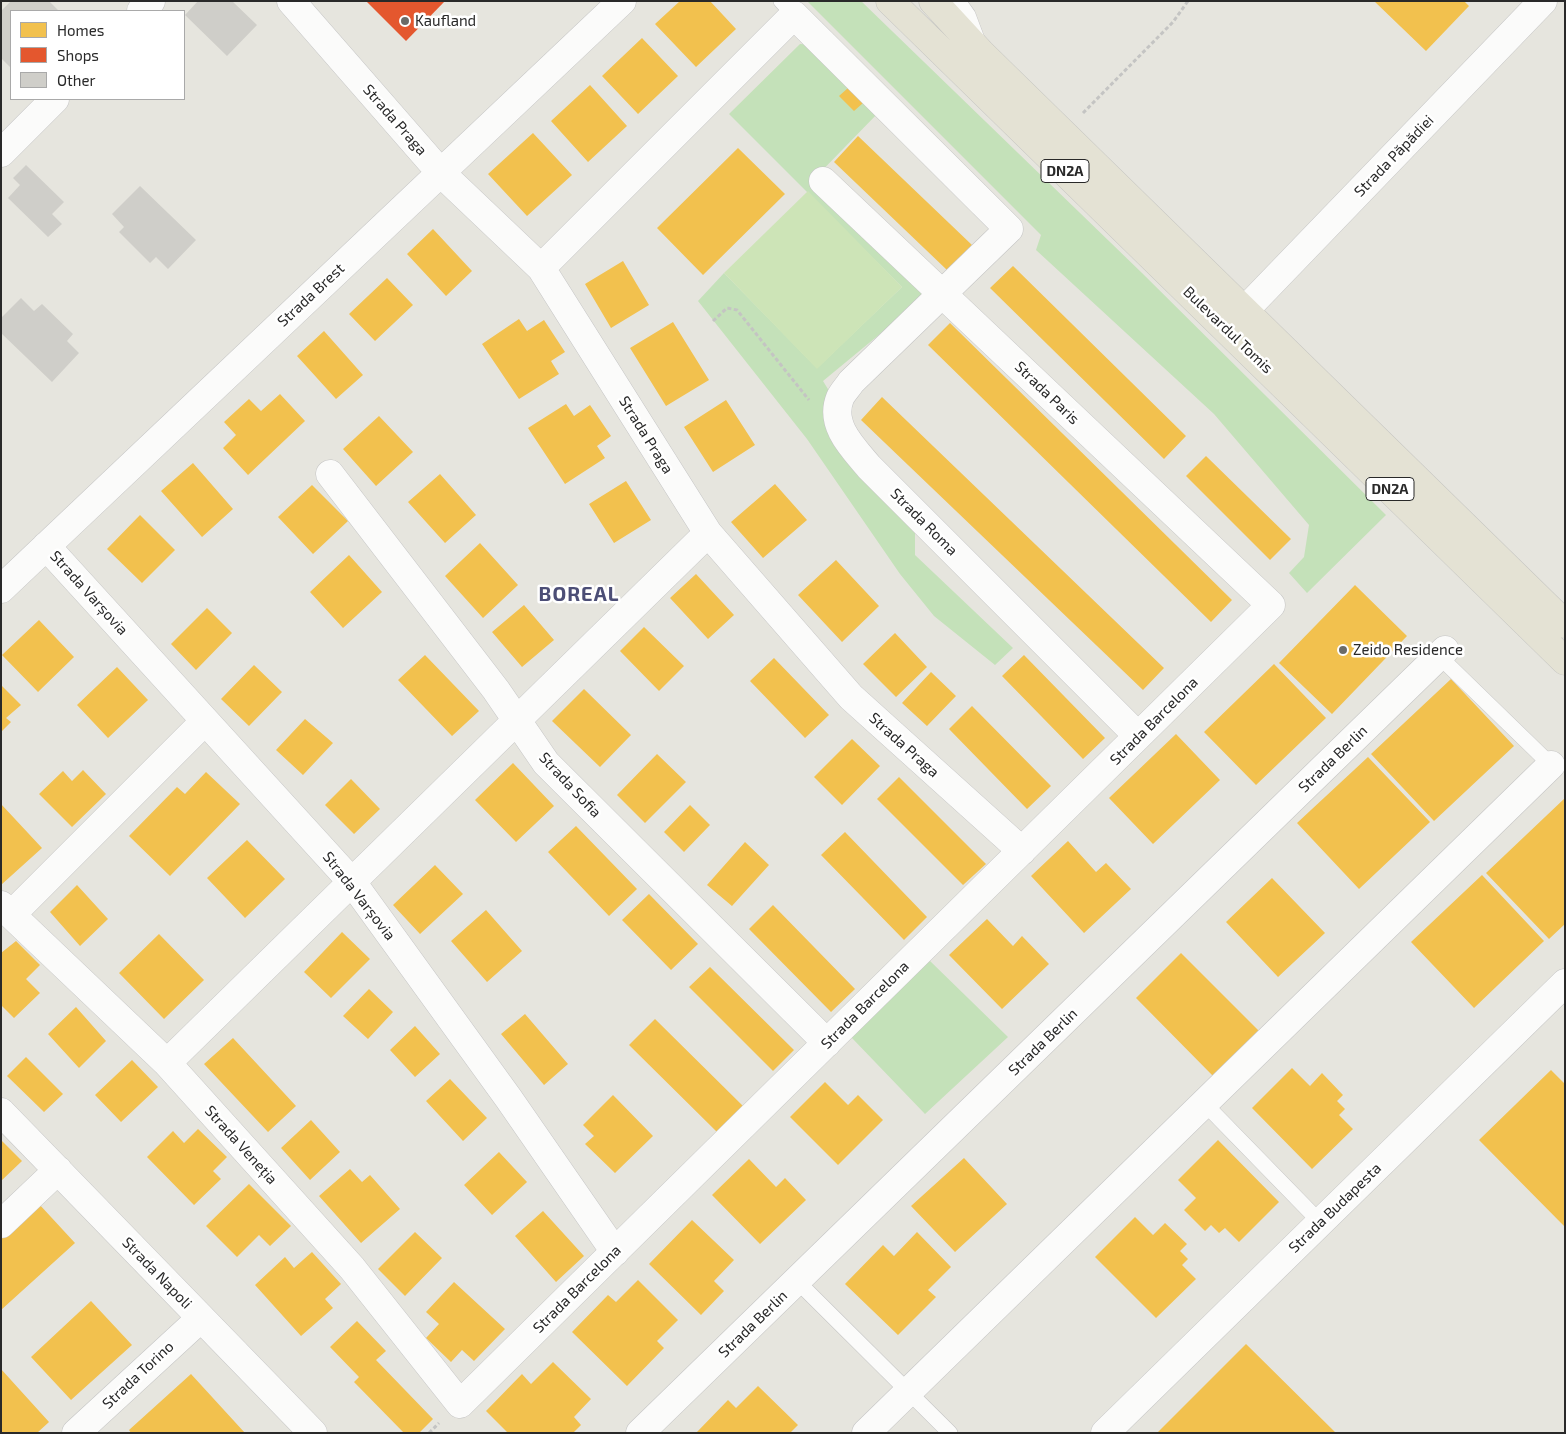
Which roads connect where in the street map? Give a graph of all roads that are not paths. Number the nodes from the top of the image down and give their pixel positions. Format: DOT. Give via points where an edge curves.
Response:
graph roads {
  1 [pos="151,1"];
  2 [pos="291,1"];
  3 [pos="622,1"];
  4 [pos="890,1"];
  5 [pos="933,1"];
  6 [pos="958,1"];
  7 [pos="1543,1"];
  8 [pos="787,8"];
  9 [pos="142,10"];
  10 [pos="981,53"];
  11 [pos="54,100"];
  12 [pos="1,153"];
  13 [pos="440,173"];
  14 [pos="823,181"];
  15 [pos="541,268"];
  16 [pos="942,294"];
  17 [pos="1245,310"];
  18 [pos="330,474"];
  19 [pos="708,533"];
  20 [pos="46,546"];
  21 [pos="1,589"];
  22 [pos="1270,606"];
  23 [pos="1565,624"];
  24 [pos="1445,656"];
  25 [pos="1565,661"];
  26 [pos="205,720"];
  27 [pos="516,720"];
  28 [pos="1138,736"];
  29 [pos="1551,765"];
  30 [pos="1022,850"];
  31 [pos="352,882"];
  32 [pos="7,910"];
  33 [pos="1565,983"];
  34 [pos="827,1043"];
  35 [pos="167,1063"];
  36 [pos="1204,1103"];
  37 [pos="1,1112"];
  38 [pos="58,1170"];
  39 [pos="1320,1222"];
  40 [pos="1,1224"];
  41 [pos="615,1252"];
  42 [pos="797,1281"];
  43 [pos="201,1318"];
  44 [pos="908,1392"];
  45 [pos="460,1404"];
  46 [pos="298,1428"];
  47 [pos="82,1431"];
  48 [pos="640,1433"];
  49 [pos="866,1433"];
  50 [pos="950,1433"];
  51 [pos="1105,1433"];
  1 -- 9 [label="street"];
  2 -- 13 [label="street, Strada Praga"];
  3 -- 13 [label="street, Strada Brest"];
  4 -- 25 [label="main road, Bulevardul Tomis / DN2A"];
  5 -- 10 [label="main road, Bulevardul Tomis / DN2A"];
  6 -- 10 [label="lane" via="968,15"];
  7 -- 17 [label="street, Strada Păpădiei"];
  8 -- 15 [label="street"];
  8 -- 16 [label="street" via="1009,229"];
  10 -- 17 [label="main road, Bulevardul Tomis / DN2A"];
  11 -- 12 [label="street"];
  13 -- 15 [label="street, Strada Praga"];
  13 -- 20 [label="street, Strada Brest"];
  14 -- 16 [label="street, Strada Paris"];
  15 -- 19 [label="street, Strada Praga"];
  16 -- 22 [label="street, Strada Paris"];
  16 -- 28 [label="street, Strada Roma" via="851,382 840,398 837,419 848,443 868,467"];
  17 -- 23 [label="main road, Bulevardul Tomis / DN2A"];
  18 -- 27 [label="street, Strada Sofia"];
  19 -- 27 [label="street"];
  19 -- 30 [label="street, Strada Praga" via="850,697"];
  20 -- 21 [label="street, Strada Brest"];
  20 -- 26 [label="street, Strada Varșovia"];
  22 -- 28 [label="street, Strada Barcelona"];
  24 -- 29 [label="lane"];
  24 -- 42 [label="street, Strada Berlin"];
  26 -- 31 [label="street, Strada Varșovia"];
  26 -- 32 [label="street"];
  27 -- 31 [label="street"];
  27 -- 34 [label="street, Strada Sofia" via="546,763"];
  28 -- 30 [label="street, Strada Barcelona"];
  29 -- 36 [label="street"];
  30 -- 34 [label="street, Strada Barcelona"];
  31 -- 35 [label="street"];
  31 -- 41 [label="street, Strada Varșovia" via="509,1098"];
  32 -- 35 [label="street, Strada Veneția"];
  33 -- 39 [label="street, Strada Budapesta"];
  34 -- 41 [label="street, Strada Barcelona"];
  35 -- 45 [label="street, Strada Veneția" via="352,1268"];
  36 -- 39 [label="lane"];
  36 -- 44 [label="street"];
  37 -- 38 [label="street, Strada Napoli"];
  38 -- 40 [label="street"];
  38 -- 43 [label="street, Strada Napoli"];
  39 -- 51 [label="street, Strada Budapesta"];
  41 -- 45 [label="street, Strada Barcelona"];
  42 -- 44 [label="lane"];
  42 -- 48 [label="street, Strada Berlin"];
  43 -- 46 [label="street, Strada Napoli"];
  43 -- 47 [label="street, Strada Torino"];
  44 -- 49 [label="street"];
  44 -- 50 [label="lane"];
}
